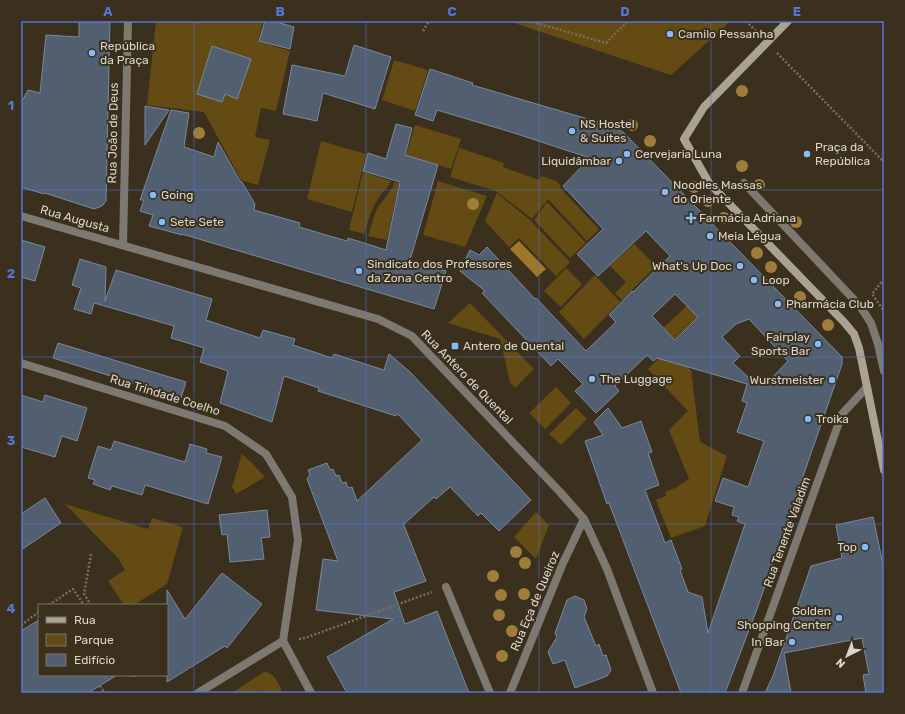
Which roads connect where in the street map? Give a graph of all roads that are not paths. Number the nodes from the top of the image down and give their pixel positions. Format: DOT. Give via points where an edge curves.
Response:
graph roads {
  1 [pos="128,21"];
  2 [pos="788,21"];
  3 [pos="744,183"];
  4 [pos="21,216"];
  5 [pos="123,245"];
  6 [pos="21,363"];
  7 [pos="884,371"];
  8 [pos="868,387"];
  9 [pos="884,470"];
  10 [pos="584,519"];
  11 [pos="446,587"];
  12 [pos="283,641"];
  13 [pos="198,693"];
  14 [pos="311,693"];
  15 [pos="490,693"];
  16 [pos="510,693"];
  17 [pos="653,693"];
  18 [pos="742,693"];
  1 -- 5 [label="street, Rua João de Deus"];
  2 -- 8 [label="main road" via="704,107 684,139 709,183 854,334"];
  3 -- 7 [label="street" via="860,306 871,323"];
  4 -- 5 [label="street, Rua Augusta"];
  5 -- 10 [label="street, Rua Antero de Quental" via="378,319 412,336"];
  6 -- 12 [label="street, Rua Trindade Coelho" via="225,426 266,454 292,497 298,540"];
  8 -- 9 [label="main road"];
  8 -- 18 [label="street, Rua Tenente Valadim" via="842,414"];
  10 -- 16 [label="street, Rua Eça de Queiroz" via="562,563"];
  10 -- 17 [label="street, Rua Antero de Quental" via="607,569"];
  11 -- 15 [label="street"];
  12 -- 13 [label="street"];
  12 -- 14 [label="street"];
}
